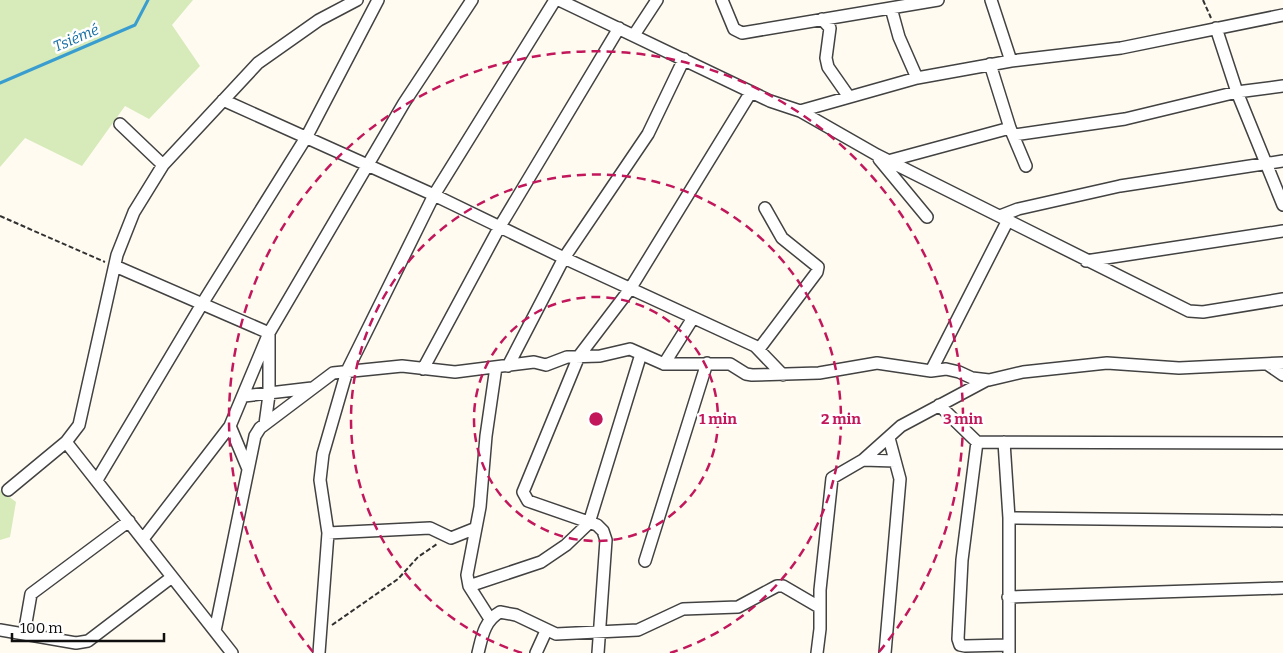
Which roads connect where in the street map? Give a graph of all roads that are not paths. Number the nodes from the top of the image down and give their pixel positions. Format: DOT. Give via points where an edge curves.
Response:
graph roads {
  1 [pos="357,0"];
  2 [pos="378,0"];
  3 [pos="472,0"];
  4 [pos="555,0"];
  5 [pos="559,0"];
  6 [pos="657,0"];
  7 [pos="722,0"];
  8 [pos="938,0"];
  9 [pos="991,0"];
  10 [pos="891,8"];
  11 [pos="1283,15"];
  12 [pos="822,19"];
  13 [pos="619,28"];
  14 [pos="1216,28"];
  15 [pos="634,35"];
  16 [pos="684,59"];
  17 [pos="1011,61"];
  18 [pos="990,64"];
  19 [pos="917,78"];
  20 [pos="1283,86"];
  21 [pos="751,92"];
  22 [pos="1237,92"];
  23 [pos="849,97"];
  24 [pos="223,100"];
  25 [pos="800,111"];
  26 [pos="120,124"];
  27 [pos="1012,132"];
  28 [pos="307,136"];
  29 [pos="877,155"];
  30 [pos="888,161"];
  31 [pos="1283,161"];
  32 [pos="1268,163"];
  33 [pos="163,165"];
  34 [pos="369,166"];
  35 [pos="1026,166"];
  36 [pos="434,195"];
  37 [pos="1283,205"];
  38 [pos="765,208"];
  39 [pos="927,217"];
  40 [pos="1004,218"];
  41 [pos="499,228"];
  42 [pos="1283,231"];
  43 [pos="564,258"];
  44 [pos="1086,261"];
  45 [pos="115,266"];
  46 [pos="630,289"];
  47 [pos="1283,299"];
  48 [pos="202,304"];
  49 [pos="693,318"];
  50 [pos="269,333"];
  51 [pos="759,349"];
  52 [pos="641,354"];
  53 [pos="579,356"];
  54 [pos="707,363"];
  55 [pos="1283,363"];
  56 [pos="664,364"];
  57 [pos="1267,364"];
  58 [pos="508,366"];
  59 [pos="496,367"];
  60 [pos="423,369"];
  61 [pos="347,371"];
  62 [pos="931,371"];
  63 [pos="784,375"];
  64 [pos="1283,375"];
  65 [pos="989,380"];
  66 [pos="313,388"];
  67 [pos="269,395"];
  68 [pos="244,396"];
  69 [pos="939,404"];
  70 [pos="266,424"];
  71 [pos="230,426"];
  72 [pos="890,438"];
  73 [pos="66,442"];
  74 [pos="977,442"];
  75 [pos="1004,442"];
  76 [pos="1283,443"];
  77 [pos="862,460"];
  78 [pos="895,460"];
  79 [pos="248,470"];
  80 [pos="97,480"];
  81 [pos="8,490"];
  82 [pos="1009,518"];
  83 [pos="128,521"];
  84 [pos="1283,521"];
  85 [pos="589,523"];
  86 [pos="476,528"];
  87 [pos="328,533"];
  88 [pos="143,539"];
  89 [pos="645,562"];
  90 [pos="172,577"];
  91 [pos="469,586"];
  92 [pos="1283,588"];
  93 [pos="1008,597"];
  94 [pos="819,607"];
  95 [pos="490,619"];
  96 [pos="0,630"];
  97 [pos="214,631"];
  98 [pos="546,631"];
  99 [pos="600,633"];
  100 [pos="24,634"];
  101 [pos="960,649"];
  102 [pos="1008,649"];
  103 [pos="232,653"];
  104 [pos="318,653"];
  105 [pos="478,653"];
  106 [pos="536,653"];
  107 [pos="598,653"];
  108 [pos="817,653"];
  109 [pos="885,653"];
  1 -- 24 [label="street" via="297,34 258,64"];
  2 -- 28 [label="street"];
  3 -- 34 [label="street" via="404,103"];
  4 -- 36 [label="street"];
  5 -- 13 [label="street"];
  6 -- 15 [label="street"];
  7 -- 12 [label="street" via="734,29 742,33"];
  8 -- 10 [label="street"];
  9 -- 17 [label="street"];
  10 -- 12 [label="street"];
  10 -- 19 [label="street" via="898,37"];
  11 -- 14 [label="street"];
  12 -- 23 [label="street" via="830,28 828,67"];
  13 -- 15 [label="street"];
  13 -- 41 [label="street"];
  14 -- 17 [label="street" via="1121,48"];
  14 -- 22 [label="street"];
  15 -- 16 [label="street"];
  16 -- 21 [label="street"];
  16 -- 43 [label="street" via="648,134"];
  17 -- 18 [label="street"];
  18 -- 19 [label="street"];
  18 -- 27 [label="street"];
  19 -- 23 [label="street"];
  20 -- 22 [label="street"];
  21 -- 25 [label="street"];
  21 -- 46 [label="street"];
  22 -- 27 [label="street" via="1125,119"];
  22 -- 32 [label="street"];
  23 -- 25 [label="street"];
  24 -- 28 [label="street"];
  24 -- 33 [label="street"];
  25 -- 29 [label="street"];
  26 -- 33 [label="street"];
  27 -- 30 [label="street"];
  27 -- 35 [label="street"];
  28 -- 34 [label="street"];
  28 -- 48 [label="street"];
  29 -- 30 [label="street"];
  29 -- 39 [label="street"];
  30 -- 40 [label="street"];
  31 -- 32 [label="street"];
  32 -- 37 [label="street"];
  32 -- 40 [label="street" via="1120,186 1018,209"];
  33 -- 45 [label="street" via="134,212"];
  34 -- 36 [label="street"];
  34 -- 50 [label="street"];
  36 -- 41 [label="street"];
  36 -- 61 [label="street"];
  38 -- 51 [label="street" via="782,238 818,267"];
  40 -- 44 [label="street"];
  40 -- 62 [label="street"];
  41 -- 43 [label="street"];
  41 -- 60 [label="street"];
  42 -- 44 [label="street"];
  43 -- 46 [label="street"];
  43 -- 58 [label="street"];
  44 -- 47 [label="street" via="1194,312"];
  45 -- 48 [label="street"];
  45 -- 73 [label="street" via="79,426"];
  46 -- 49 [label="street"];
  46 -- 53 [label="street"];
  48 -- 50 [label="street"];
  48 -- 80 [label="street"];
  49 -- 51 [label="street"];
  49 -- 56 [label="street"];
  50 -- 67 [label="street"];
  50 -- 68 [label="street"];
  51 -- 63 [label="street"];
  52 -- 53 [label="street" via="630,349 600,356"];
  52 -- 56 [label="street"];
  52 -- 85 [label="street"];
  53 -- 58 [label="street" via="546,365 534,362"];
  53 -- 85 [label="street" via="523,492 528,501"];
  54 -- 56 [label="street"];
  54 -- 63 [label="street" via="730,364 752,375"];
  54 -- 89 [label="street"];
  55 -- 57 [label="street"];
  57 -- 64 [label="street"];
  57 -- 65 [label="street" via="1179,368 1107,363 1023,372"];
  58 -- 59 [label="street"];
  59 -- 60 [label="street" via="455,372"];
  59 -- 86 [label="street"];
  60 -- 61 [label="street" via="402,366"];
  61 -- 66 [label="street" via="333,373"];
  61 -- 87 [label="street" via="324,454 321,495"];
  62 -- 63 [label="street" via="877,363"];
  62 -- 65 [label="street" via="959,372"];
  65 -- 69 [label="street"];
  66 -- 67 [label="street"];
  66 -- 70 [label="street"];
  67 -- 68 [label="street"];
  67 -- 70 [label="street"];
  68 -- 71 [label="street"];
  69 -- 72 [label="street" via="901,426"];
  69 -- 74 [label="street"];
  70 -- 79 [label="street" via="255,436"];
  71 -- 79 [label="street"];
  71 -- 88 [label="street"];
  72 -- 77 [label="street"];
  72 -- 78 [label="street"];
  73 -- 80 [label="street"];
  73 -- 81 [label="street"];
  74 -- 75 [label="street"];
  74 -- 101 [label="street" via="962,560"];
  75 -- 76 [label="street"];
  75 -- 82 [label="street"];
  77 -- 78 [label="street"];
  77 -- 94 [label="street" via="836,474 830,483"];
  78 -- 109 [label="street" via="900,478"];
  79 -- 97 [label="street"];
  80 -- 83 [label="street"];
  82 -- 84 [label="street"];
  82 -- 93 [label="street"];
  83 -- 88 [label="street"];
  83 -- 100 [label="street" via="31,594"];
  85 -- 91 [label="street" via="566,545 541,562"];
  85 -- 99 [label="street" via="601,528 606,540"];
  86 -- 87 [label="street" via="451,538 430,528"];
  86 -- 91 [label="street" via="468,561"];
  87 -- 104 [label="street"];
  88 -- 90 [label="street"];
  90 -- 97 [label="street"];
  90 -- 100 [label="street" via="88,641 76,643"];
  91 -- 95 [label="street"];
  92 -- 93 [label="street"];
  93 -- 102 [label="street"];
  94 -- 99 [label="street" via="778,586 738,607 683,610 638,630"];
  94 -- 108 [label="street"];
  95 -- 98 [label="street" via="500,612 507,613"];
  95 -- 105 [label="street"];
  96 -- 100 [label="street"];
  97 -- 103 [label="street"];
  98 -- 99 [label="street" via="556,634"];
  98 -- 106 [label="street"];
  99 -- 107 [label="street"];
  101 -- 102 [label="street"];
}
